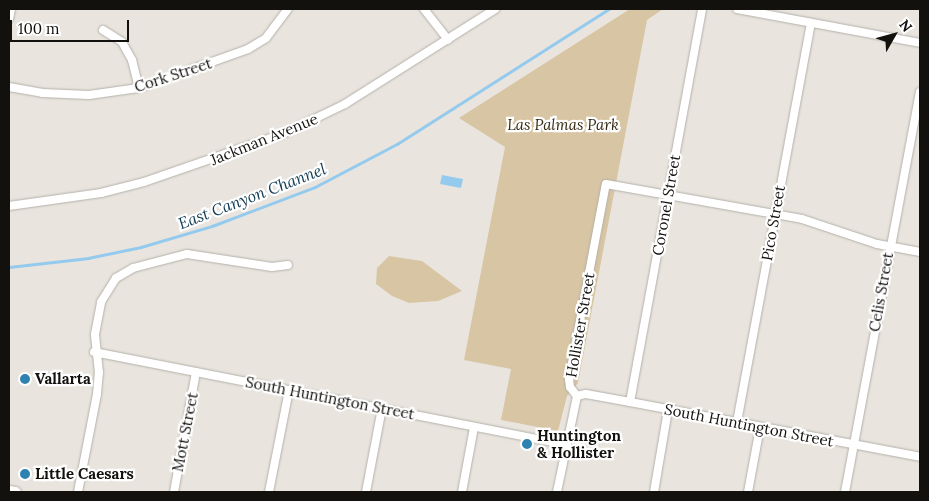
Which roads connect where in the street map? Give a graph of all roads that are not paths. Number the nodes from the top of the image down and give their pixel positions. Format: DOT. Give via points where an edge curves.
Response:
graph roads {
  1 [pos="11,9"];
  2 [pos="288,9"];
  3 [pos="424,9"];
  4 [pos="495,9"];
  5 [pos="702,9"];
  6 [pos="737,9"];
  7 [pos="9,19"];
  8 [pos="812,23"];
  9 [pos="103,30"];
  10 [pos="448,40"];
  11 [pos="920,43"];
  12 [pos="9,86"];
  13 [pos="139,88"];
  14 [pos="920,92"];
  15 [pos="668,194"];
  16 [pos="9,206"];
  17 [pos="774,215"];
  18 [pos="889,248"];
  19 [pos="920,252"];
  20 [pos="288,265"];
  21 [pos="94,352"];
  22 [pos="196,372"];
  23 [pos="288,390"];
  24 [pos="578,396"];
  25 [pos="630,402"];
  26 [pos="382,408"];
  27 [pos="668,410"];
  28 [pos="738,422"];
  29 [pos="474,427"];
  30 [pos="760,427"];
  31 [pos="566,444"];
  32 [pos="854,445"];
  33 [pos="920,457"];
  34 [pos="9,491"];
  35 [pos="15,492"];
  36 [pos="78,492"];
  37 [pos="174,492"];
  38 [pos="269,492"];
  39 [pos="366,492"];
  40 [pos="462,492"];
  41 [pos="557,492"];
  42 [pos="654,492"];
  43 [pos="748,492"];
  44 [pos="845,492"];
  1 -- 7 [label="street"];
  2 -- 13 [label="street, Cork Street" via="266,38 248,49"];
  3 -- 10 [label="street"];
  4 -- 10 [label="street, Jackman Avenue"];
  5 -- 15 [label="street, Coronel Street"];
  6 -- 8 [label="street"];
  8 -- 11 [label="street"];
  8 -- 17 [label="street, Pico Street"];
  9 -- 13 [label="street" via="122,42 132,60"];
  10 -- 16 [label="street, Jackman Avenue" via="345,104 283,134 144,182 102,193"];
  12 -- 13 [label="street, Cork Street" via="42,93 89,95"];
  14 -- 18 [label="street, Celis Street"];
  15 -- 17 [label="street"];
  15 -- 24 [label="street, Hollister Street" via="606,184 569,379"];
  15 -- 25 [label="street, Coronel Street"];
  17 -- 18 [label="street" via="802,219"];
  17 -- 28 [label="street, Pico Street"];
  18 -- 19 [label="street"];
  18 -- 32 [label="street, Celis Street"];
  20 -- 21 [label="street" via="272,267 200,254 133,268 116,278 101,302"];
  21 -- 22 [label="street, South Huntington Street"];
  21 -- 36 [label="street" via="99,373 97,394"];
  22 -- 23 [label="street, South Huntington Street"];
  22 -- 37 [label="street, Mott Street"];
  23 -- 26 [label="street, South Huntington Street"];
  23 -- 38 [label="street"];
  24 -- 25 [label="street, South Huntington Street" via="586,394"];
  24 -- 31 [label="street, Hollister Street"];
  25 -- 27 [label="street, South Huntington Street"];
  26 -- 29 [label="street, South Huntington Street"];
  26 -- 39 [label="street"];
  27 -- 28 [label="street, South Huntington Street"];
  27 -- 42 [label="street"];
  28 -- 30 [label="street, South Huntington Street"];
  29 -- 31 [label="street, South Huntington Street"];
  29 -- 40 [label="street"];
  30 -- 32 [label="street, South Huntington Street"];
  30 -- 43 [label="street"];
  31 -- 41 [label="street, Hollister Street"];
  32 -- 33 [label="street, South Huntington Street"];
  32 -- 44 [label="street, Celis Street"];
  34 -- 35 [label="main road"];
}
